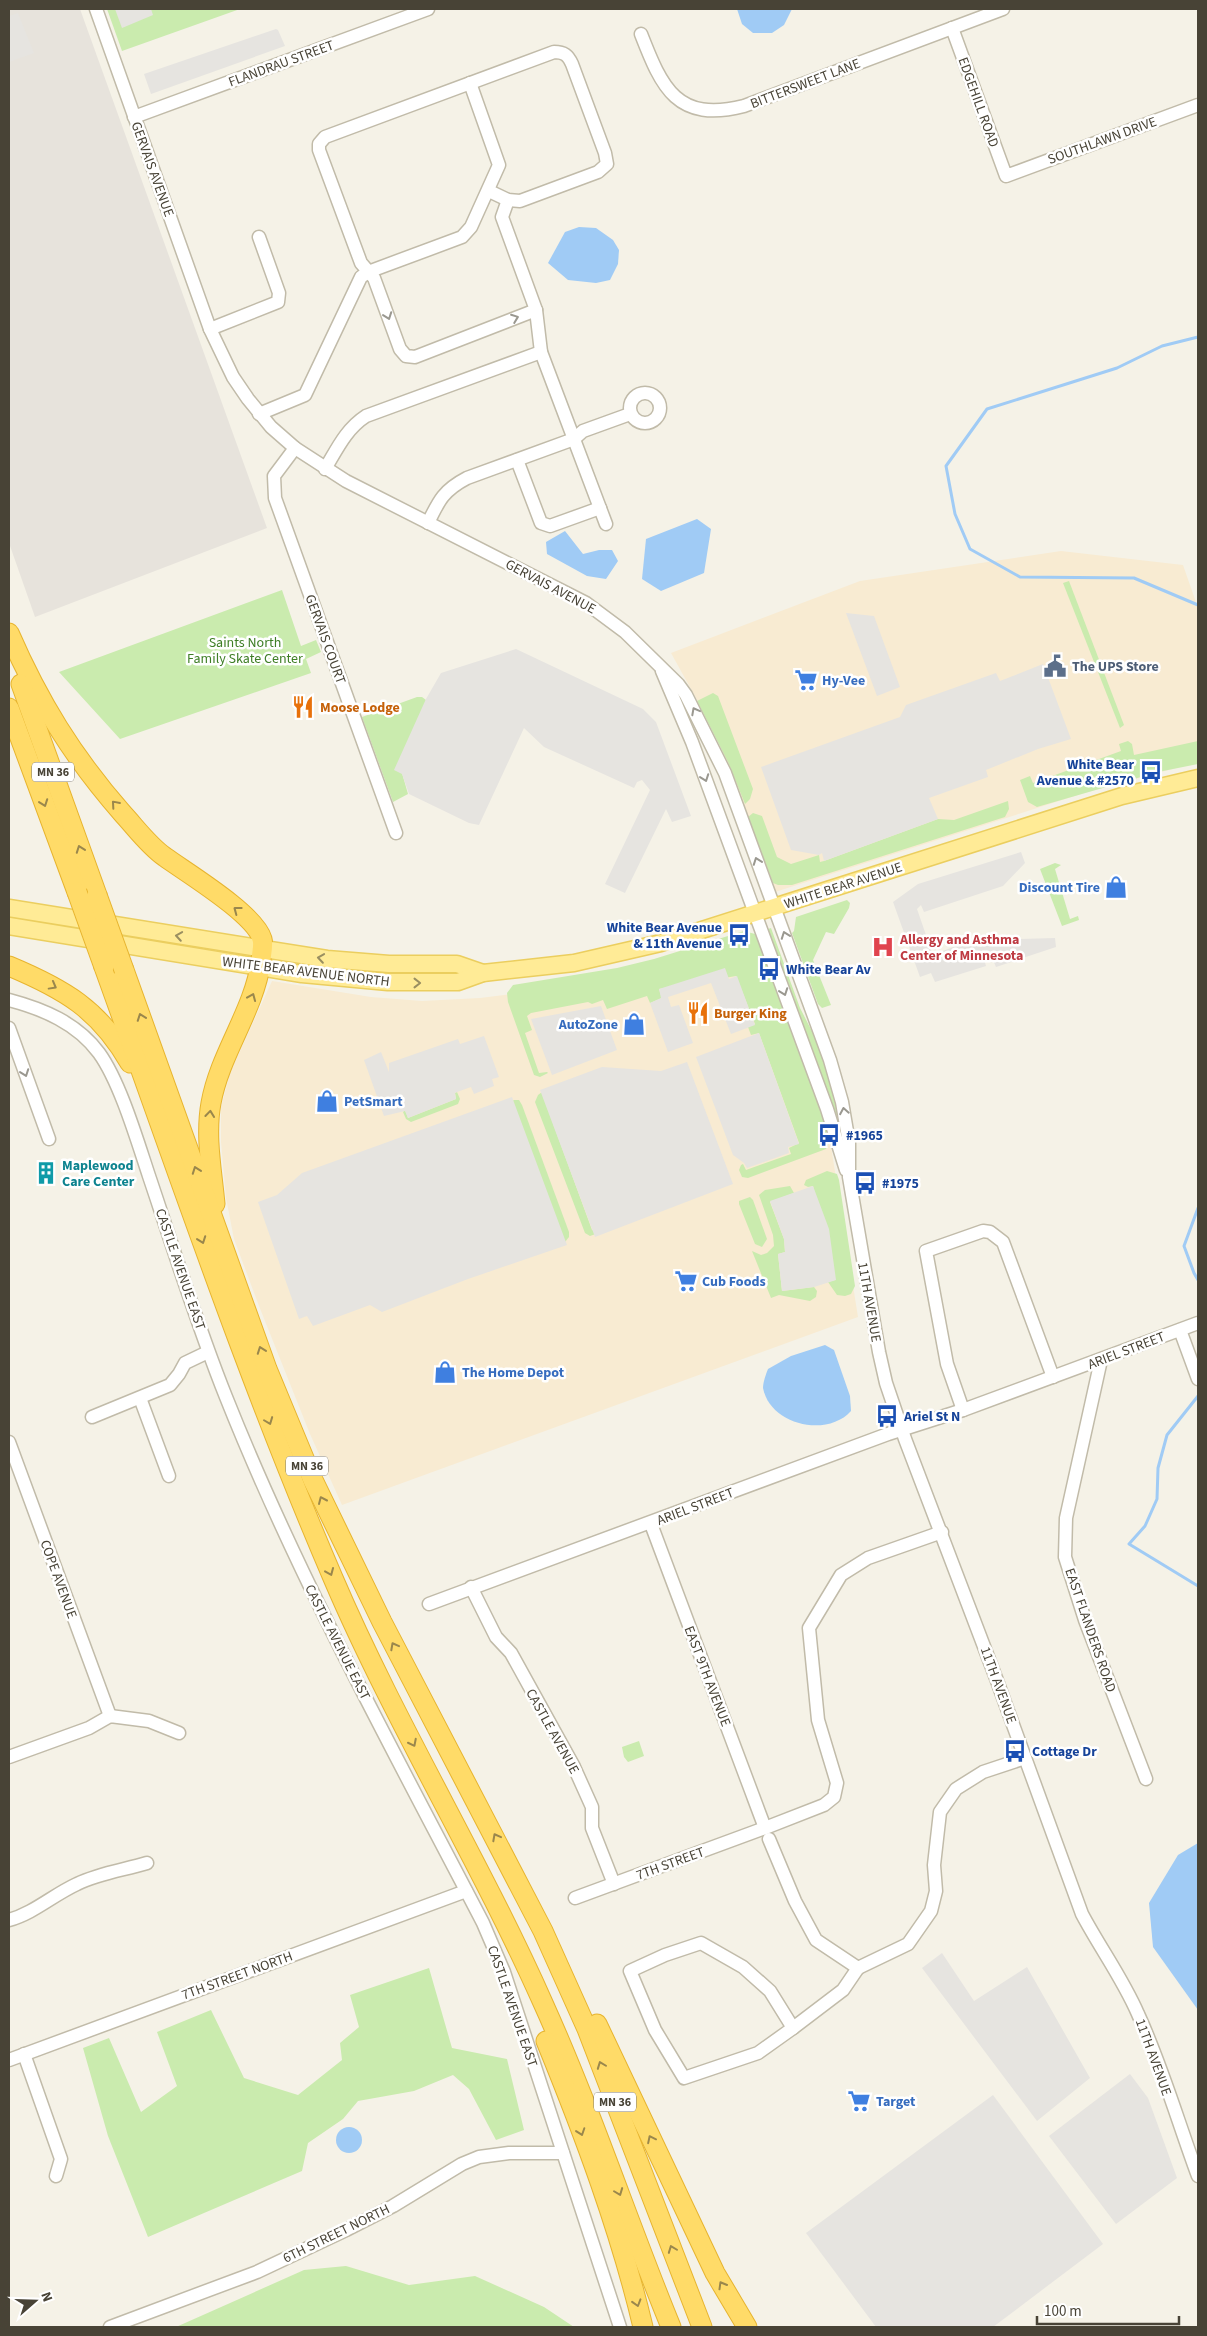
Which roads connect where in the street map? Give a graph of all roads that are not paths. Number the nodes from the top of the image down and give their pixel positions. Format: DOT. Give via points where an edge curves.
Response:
graph roads {
  1 [pos="96,9"];
  2 [pos="428,9"];
  3 [pos="1003,9"];
  4 [pos="952,28"];
  5 [pos="641,34"];
  6 [pos="470,83"];
  7 [pos="1198,105"];
  8 [pos="134,117"];
  9 [pos="1006,176"];
  10 [pos="489,191"];
  11 [pos="508,200"];
  12 [pos="259,237"];
  13 [pos="368,272"];
  14 [pos="536,310"];
  15 [pos="210,329"];
  16 [pos="541,352"];
  17 [pos="260,414"];
  18 [pos="630,414"];
  19 [pos="574,439"];
  20 [pos="295,448"];
  21 [pos="516,460"];
  22 [pos="325,469"];
  23 [pos="600,508"];
  24 [pos="428,522"];
  25 [pos="606,524"];
  26 [pos="9,633"];
  27 [pos="9,650"];
  28 [pos="661,668"];
  29 [pos="9,708"];
  30 [pos="1198,778"];
  31 [pos="396,833"];
  32 [pos="774,907"];
  33 [pos="9,908"];
  34 [pos="755,913"];
  35 [pos="9,926"];
  36 [pos="261,958"];
  37 [pos="9,966"];
  38 [pos="484,973"];
  39 [pos="9,1000"];
  40 [pos="9,1028"];
  41 [pos="162,1128"];
  42 [pos="49,1139"];
  43 [pos="849,1177"];
  44 [pos="218,1233"];
  45 [pos="1198,1323"];
  46 [pos="1180,1330"];
  47 [pos="208,1352"];
  48 [pos="1100,1360"];
  49 [pos="1053,1377"];
  50 [pos="1198,1379"];
  51 [pos="140,1398"];
  52 [pos="963,1410"];
  53 [pos="92,1417"];
  54 [pos="902,1430"];
  55 [pos="9,1442"];
  56 [pos="11,1456"];
  57 [pos="168,1476"];
  58 [pos="651,1524"];
  59 [pos="942,1532"];
  60 [pos="471,1587"];
  61 [pos="428,1604"];
  62 [pos="110,1716"];
  63 [pos="180,1733"];
  64 [pos="9,1757"];
  65 [pos="1025,1758"];
  66 [pos="1146,1779"];
  67 [pos="767,1834"];
  68 [pos="147,1864"];
  69 [pos="518,1881"];
  70 [pos="614,1884"];
  71 [pos="488,1890"];
  72 [pos="466,1891"];
  73 [pos="575,1898"];
  74 [pos="9,1920"];
  75 [pos="858,1968"];
  76 [pos="794,2028"];
  77 [pos="24,2054"];
  78 [pos="9,2060"];
  79 [pos="562,2153"];
  80 [pos="56,2176"];
  81 [pos="1198,2176"];
  82 [pos="110,2327"];
  83 [pos="620,2327"];
  84 [pos="643,2327"];
  85 [pos="671,2327"];
  86 [pos="702,2327"];
  87 [pos="747,2327"];
  1 -- 8 [label="street, GERVAIS AVENUE"];
  2 -- 8 [label="street, FLANDRAU STREET"];
  3 -- 4 [label="street, BITTERSWEET LANE"];
  4 -- 5 [label="street, BITTERSWEET LANE" via="744,106 712,112 688,106 668,91 655,70"];
  4 -- 9 [label="street, EDGEHILL ROAD"];
  6 -- 10 [label="street" via="498,160 498,169"];
  6 -- 11 [label="street" via="554,52 565,54 569,57 605,152 607,164 598,172 520,201"];
  6 -- 13 [label="street" via="321,140 319,150 361,263"];
  7 -- 9 [label="street, SOUTHLAWN DRIVE"];
  8 -- 15 [label="street, GERVAIS AVENUE"];
  10 -- 11 [label="street"];
  10 -- 13 [label="street" via="471,227 462,237"];
  11 -- 14 [label="street" via="502,217"];
  12 -- 15 [label="street" via="279,293 278,302"];
  13 -- 14 [label="street, one-way" via="374,278 402,353 410,358"];
  13 -- 17 [label="street" via="361,277 305,395"];
  14 -- 16 [label="street"];
  15 -- 17 [label="street, GERVAIS AVENUE" via="232,377"];
  16 -- 19 [label="street"];
  16 -- 22 [label="street" via="366,416 347,432"];
  17 -- 20 [label="street, GERVAIS AVENUE"];
  18 -- 19 [label="street" via="582,431"];
  19 -- 21 [label="street"];
  19 -- 23 [label="street"];
  20 -- 22 [label="street, GERVAIS AVENUE"];
  20 -- 31 [label="street, GERVAIS COURT" via="274,476 275,498"];
  21 -- 23 [label="street" via="545,526"];
  21 -- 24 [label="street" via="452,486 442,495"];
  22 -- 24 [label="street, GERVAIS AVENUE"];
  23 -- 25 [label="street"];
  24 -- 28 [label="street, GERVAIS AVENUE" via="586,603 625,632"];
  36 -- 26 [label="highway, one-way" via="262,939 256,926 162,855 110,799 42,704"];
  44 -- 27 [label="highway, MN 36, one-way, bridge"];
  32 -- 28 [label="street, GERVAIS AVENUE, one-way" via="725,773 686,695"];
  28 -- 34 [label="street, GERVAIS AVENUE, one-way"];
  29 -- 41 [label="highway, MN 36, one-way, bridge"];
  30 -- 32 [label="main road, WHITE BEAR AVENUE" via="1122,796"];
  32 -- 34 [label="main road, WHITE BEAR AVENUE"];
  43 -- 32 [label="street, 11TH AVENUE, one-way" via="849,1143 842,1102"];
  36 -- 33 [label="main road, WHITE BEAR AVENUE NORTH, one-way"];
  34 -- 38 [label="main road, WHITE BEAR AVENUE" via="603,958"];
  34 -- 43 [label="street, 11TH AVENUE, one-way"];
  35 -- 36 [label="main road, WHITE BEAR AVENUE NORTH"];
  36 -- 38 [label="main road, WHITE BEAR AVENUE NORTH" via="457,964"];
  44 -- 36 [label="highway, one-way" via="209,1141 211,1102 223,1064 256,988"];
  37 -- 41 [label="highway, one-way" via="67,994 96,1018 122,1050"];
  39 -- 47 [label="street, CASTLE AVENUE EAST" via="59,1018 75,1029 99,1053 109,1070 134,1130"];
  40 -- 42 [label="street, one-way"];
  41 -- 71 [label="highway, MN 36, one-way" via="239,1343 335,1583 356,1632"];
  43 -- 54 [label="street, 11TH AVENUE" via="878,1352"];
  69 -- 44 [label="highway, MN 36, one-way" via="329,1516 267,1369"];
  45 -- 46 [label="street, ARIEL STREET"];
  46 -- 48 [label="street, ARIEL STREET"];
  46 -- 50 [label="street"];
  47 -- 51 [label="street" via="185,1363 170,1385"];
  47 -- 72 [label="street, CASTLE AVENUE EAST" via="293,1552"];
  48 -- 49 [label="street, ARIEL STREET"];
  48 -- 66 [label="street, EAST FLANDERS ROAD" via="1066,1518 1065,1556 1085,1620"];
  49 -- 52 [label="street, ARIEL STREET"];
  49 -- 52 [label="street" via="1003,1242 990,1232 976,1232 926,1251 947,1364"];
  51 -- 53 [label="street"];
  51 -- 57 [label="street"];
  52 -- 54 [label="street, ARIEL STREET"];
  54 -- 58 [label="street, ARIEL STREET"];
  54 -- 59 [label="street, 11TH AVENUE"];
  55 -- 56 [label="street, COPE AVENUE"];
  56 -- 62 [label="street, COPE AVENUE"];
  58 -- 60 [label="street, ARIEL STREET"];
  58 -- 67 [label="street, EAST 9TH AVENUE"];
  59 -- 65 [label="street, 11TH AVENUE"];
  59 -- 67 [label="street, 7TH STREET" via="868,1558 841,1575 818,1611 809,1628 810,1651 818,1720 837,1782 834,1797"];
  60 -- 61 [label="street, ARIEL STREET"];
  60 -- 70 [label="street, CASTLE AVENUE" via="496,1637 511,1653 574,1767 592,1807 592,1828"];
  62 -- 63 [label="street" via="149,1721"];
  62 -- 64 [label="street" via="89,1728"];
  65 -- 75 [label="street" via="983,1772 956,1789 940,1812 934,1865 936,1891 931,1911 908,1944"];
  65 -- 81 [label="street, 11TH AVENUE" via="1082,1914 1139,2015"];
  67 -- 70 [label="street, 7TH STREET"];
  67 -- 75 [label="street, EAST 9TH AVENUE" via="795,1901 816,1940"];
  68 -- 74 [label="street" via="76,1884 36,1909"];
  86 -- 69 [label="highway, MN 36, one-way" via="587,2029"];
  87 -- 69 [label="highway, one-way" via="715,2273 574,1974"];
  70 -- 73 [label="street, 7TH STREET"];
  71 -- 84 [label="highway, one-way" via="572,2106 612,2221"];
  71 -- 85 [label="highway, MN 36, one-way" via="571,2067"];
  72 -- 77 [label="street, 7TH STREET NORTH"];
  72 -- 79 [label="street, CASTLE AVENUE EAST" via="504,1972"];
  75 -- 76 [label="street" via="843,1990"];
  76 -- 76 [label="street" via="758,2053 684,2078 655,2030 630,1971 701,1943 743,1966 770,1992"];
  77 -- 78 [label="street, 7TH STREET NORTH"];
  77 -- 80 [label="street" via="62,2159"];
  79 -- 82 [label="street, 6TH STREET NORTH" via="509,2153 479,2157 393,2206 257,2272"];
  79 -- 83 [label="street, CASTLE AVENUE EAST"];
}
